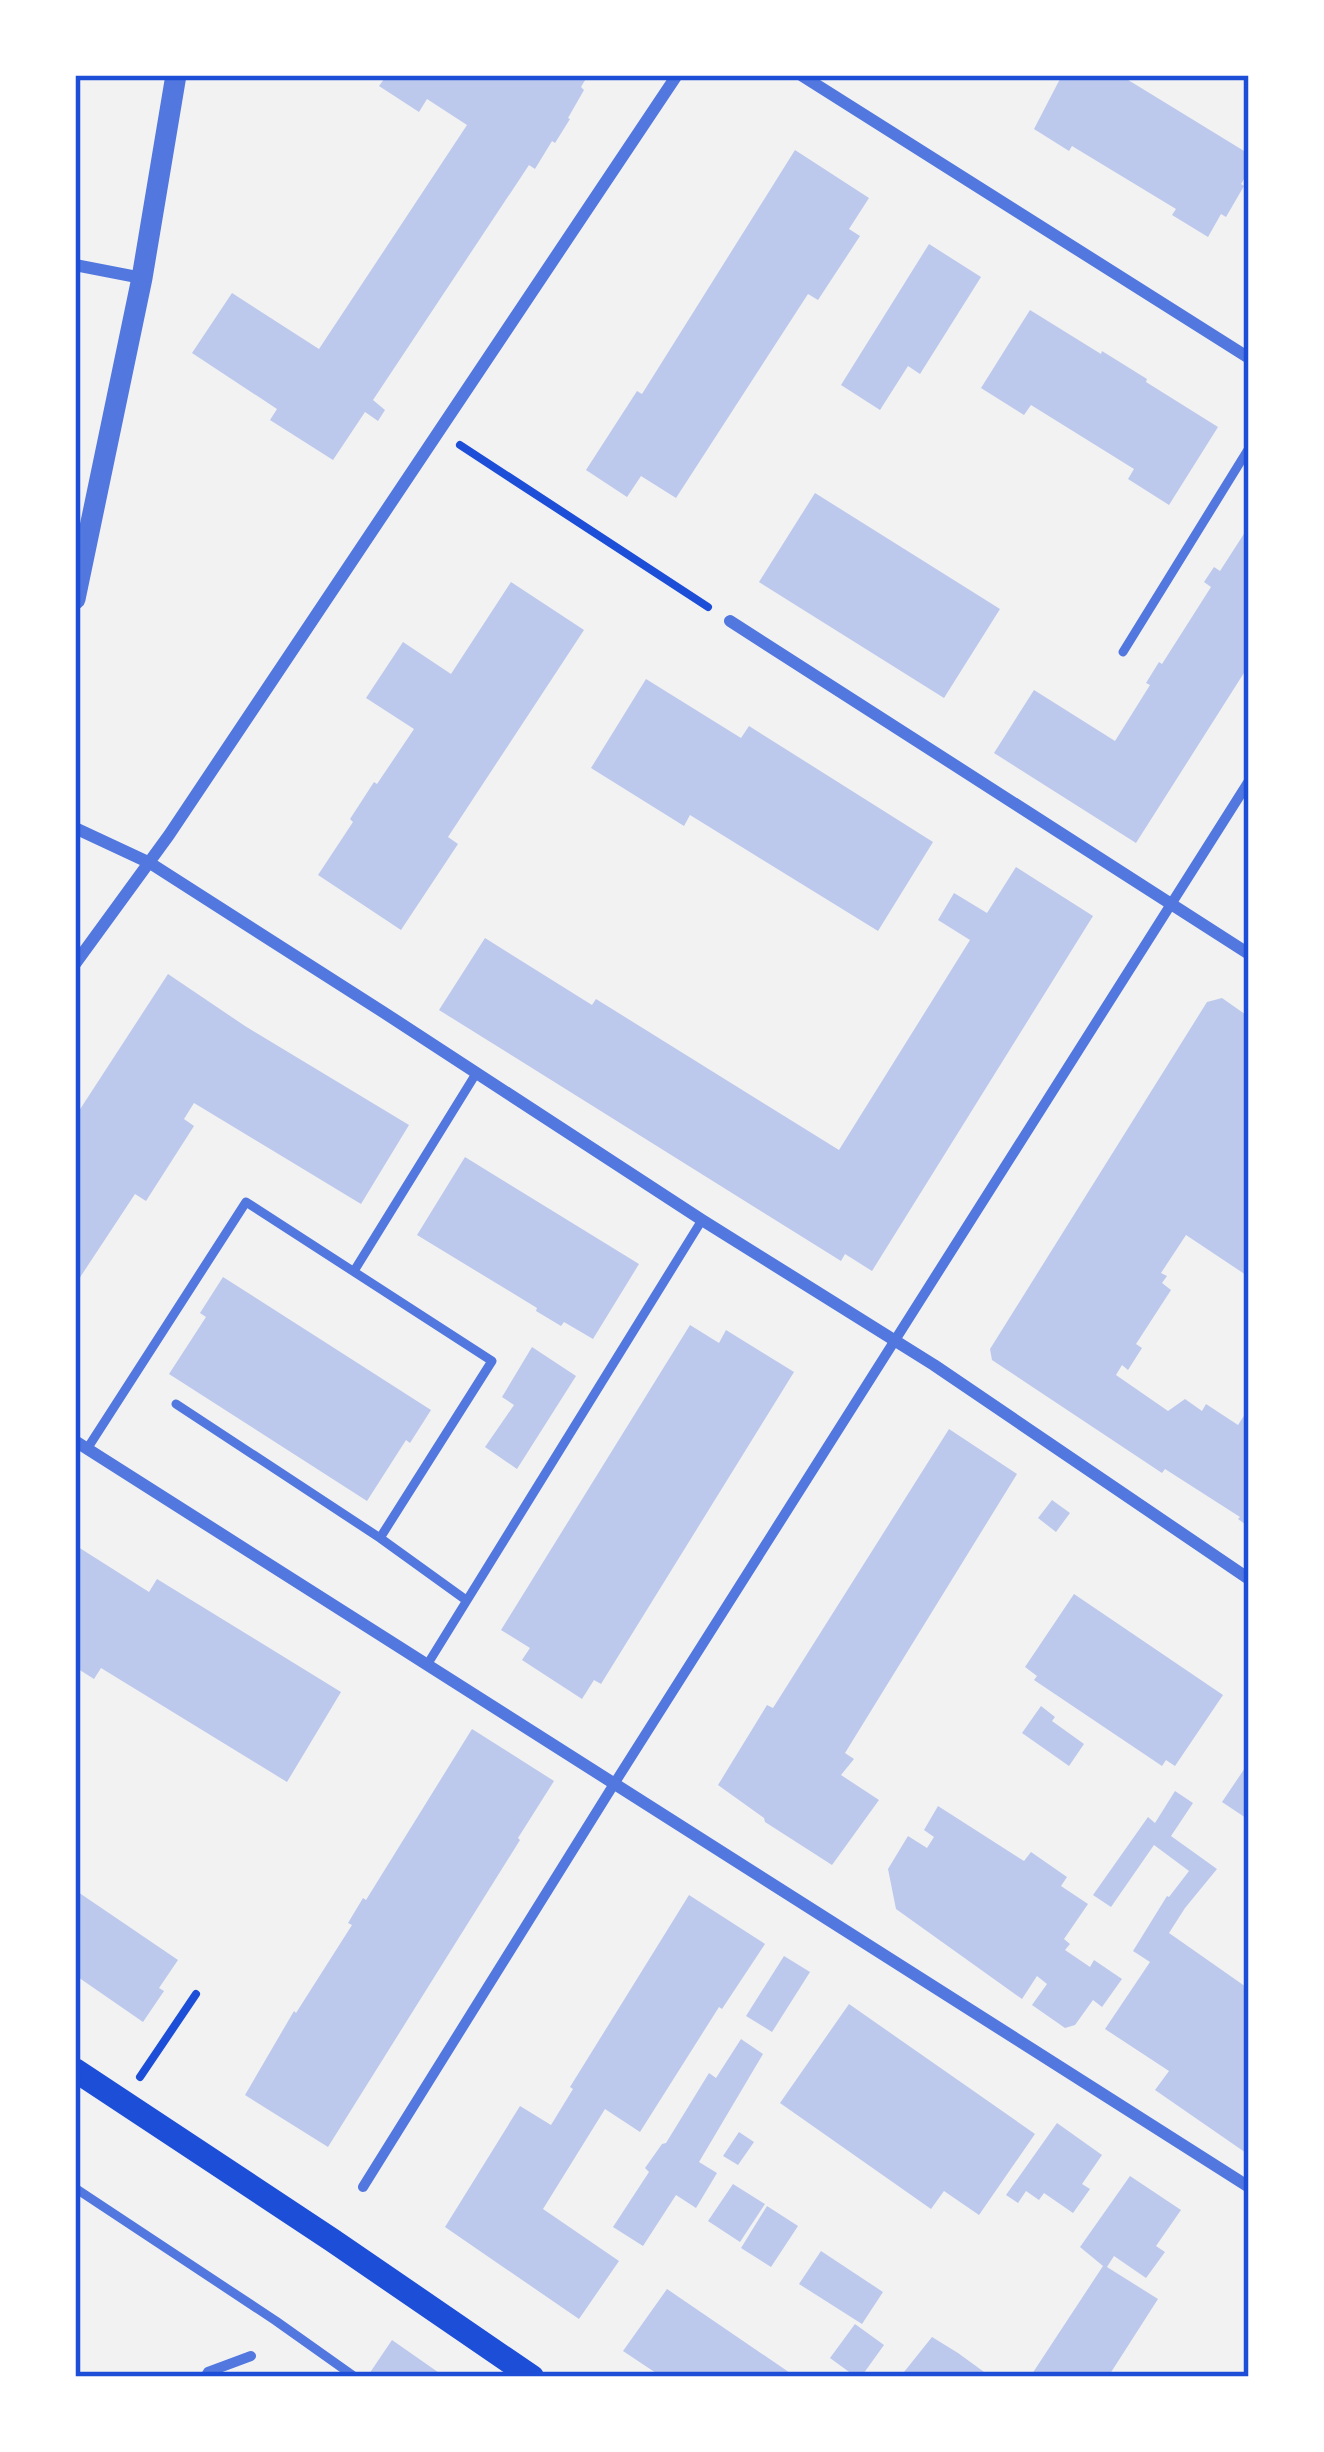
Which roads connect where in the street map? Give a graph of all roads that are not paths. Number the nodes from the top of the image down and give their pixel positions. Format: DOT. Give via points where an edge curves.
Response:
graph roads {
  1 [pos="176,75"];
  2 [pos="677,75"];
  3 [pos="800,75"];
  4 [pos="75,265"];
  5 [pos="142,278"];
  6 [pos="1249,358"];
  7 [pos="1249,448"];
  8 [pos="75,599"];
  9 [pos="730,621"];
  10 [pos="1123,652"];
  11 [pos="1249,782"];
  12 [pos="75,828"];
  13 [pos="150,863"];
  14 [pos="1172,903"];
  15 [pos="1249,954"];
  16 [pos="75,964"];
  17 [pos="477,1072"];
  18 [pos="702,1220"];
  19 [pos="354,1271"];
  20 [pos="896,1340"];
  21 [pos="176,1404"];
  22 [pos="81,1445"];
  23 [pos="380,1538"];
  24 [pos="1249,1579"];
  25 [pos="466,1600"];
  26 [pos="427,1664"];
  27 [pos="614,1784"];
  28 [pos="75,2070"];
  29 [pos="362,2187"];
  30 [pos="1249,2187"];
  31 [pos="75,2188"];
  32 [pos="251,2356"];
  33 [pos="203,2375"];
  34 [pos="356,2377"];
  35 [pos="532,2377"];
  1 -- 5 [label="street"];
  2 -- 13 [label="street"];
  3 -- 6 [label="street"];
  4 -- 5 [label="street"];
  5 -- 8 [label="street"];
  7 -- 10 [label="lane"];
  9 -- 14 [label="street"];
  11 -- 14 [label="street"];
  12 -- 13 [label="street"];
  13 -- 16 [label="street"];
  13 -- 17 [label="street"];
  14 -- 15 [label="street"];
  14 -- 20 [label="street"];
  17 -- 18 [label="street"];
  17 -- 19 [label="lane"];
  18 -- 20 [label="street"];
  18 -- 25 [label="lane"];
  19 -- 22 [label="lane" via="246,1202"];
  19 -- 23 [label="lane" via="491,1360"];
  20 -- 24 [label="street"];
  20 -- 27 [label="street"];
  21 -- 23 [label="lane"];
  22 -- 26 [label="street"];
  23 -- 25 [label="lane"];
  25 -- 26 [label="lane"];
  26 -- 27 [label="street"];
  27 -- 29 [label="street"];
  27 -- 30 [label="street"];
  28 -- 35 [label="main road"];
  31 -- 34 [label="lane"];
  32 -- 33 [label="street"];
}
